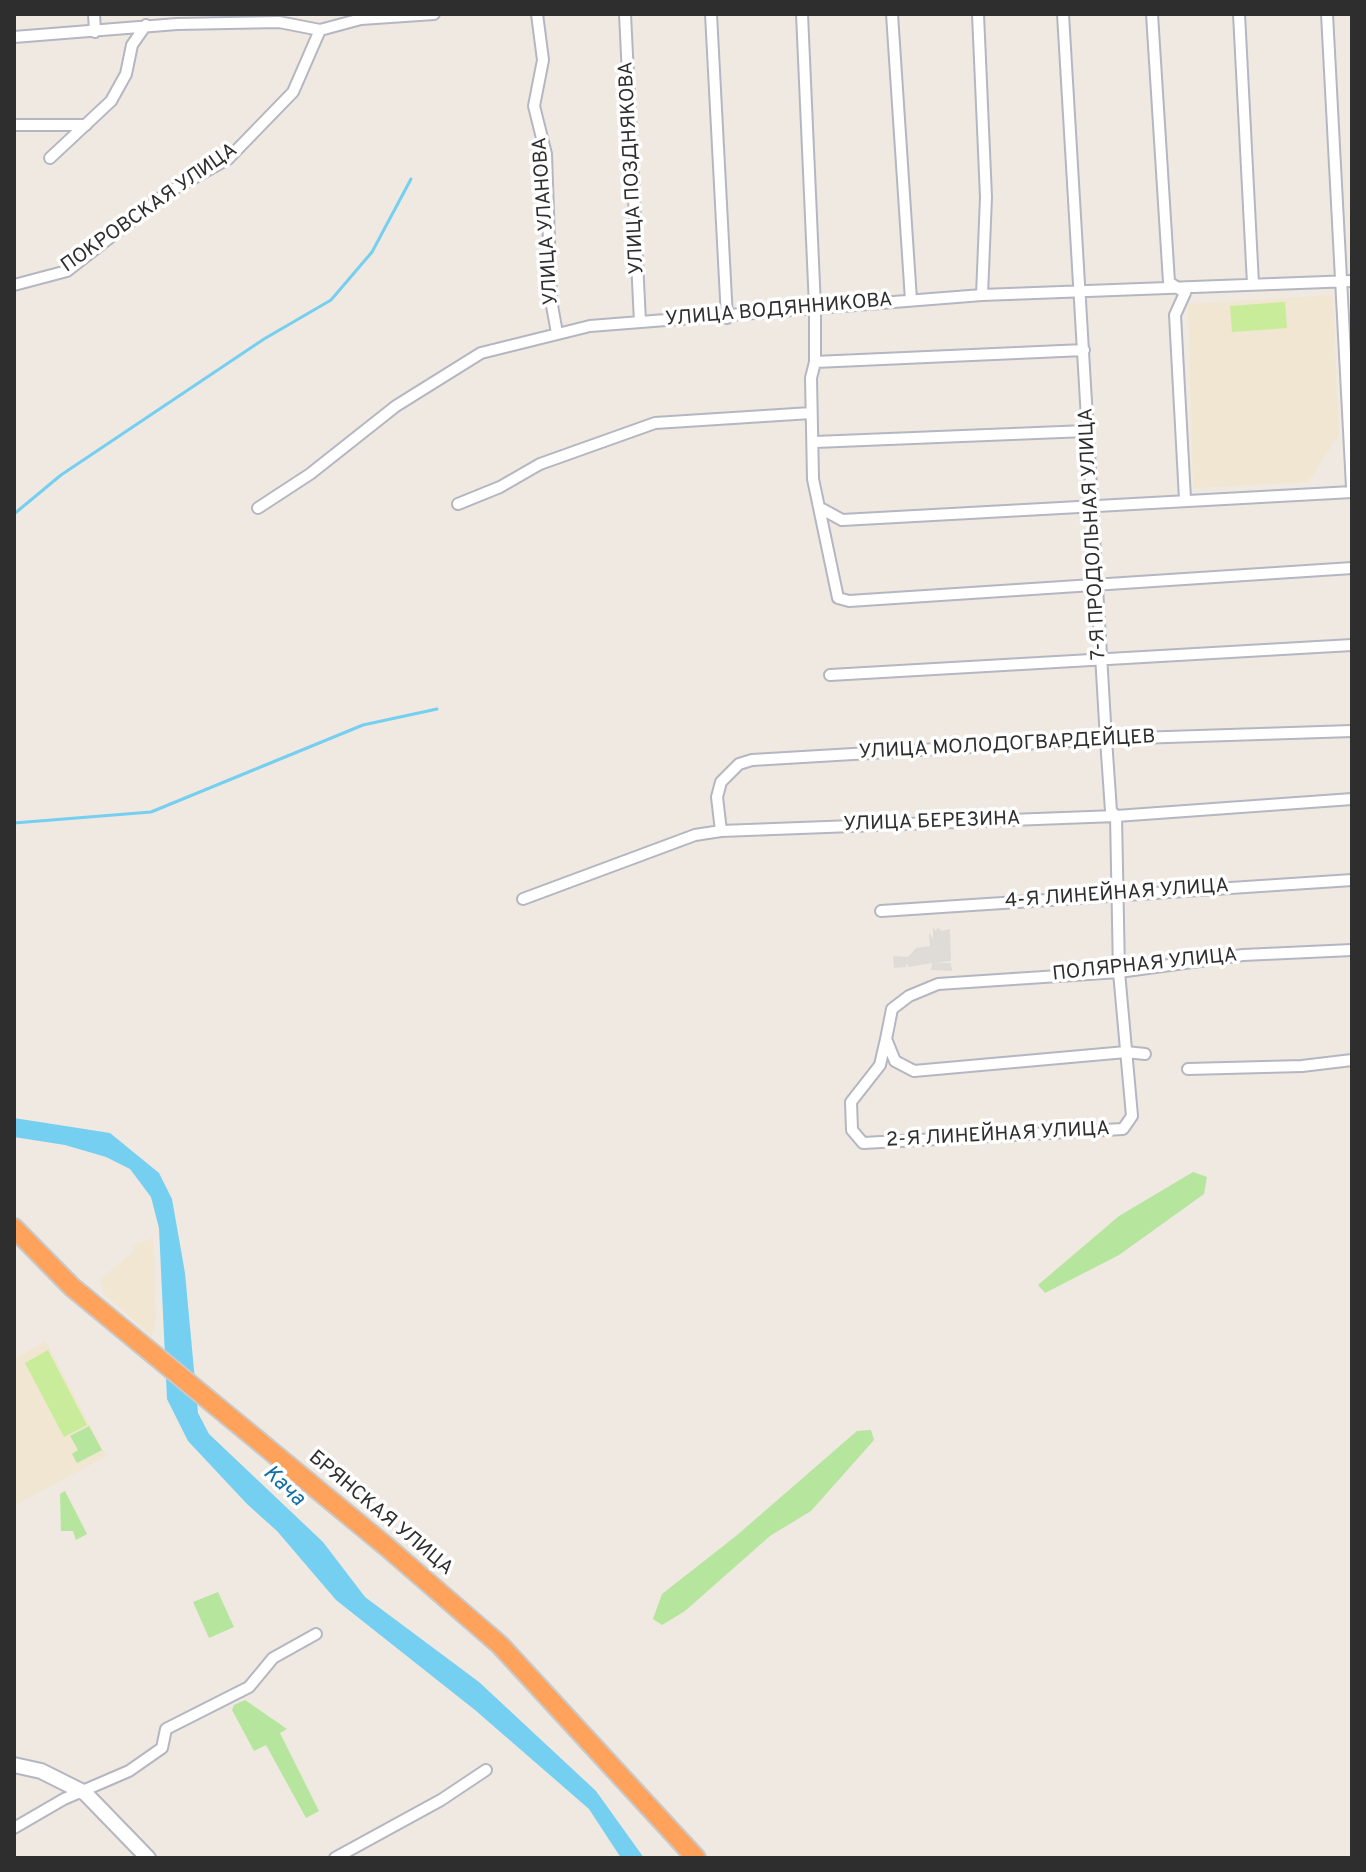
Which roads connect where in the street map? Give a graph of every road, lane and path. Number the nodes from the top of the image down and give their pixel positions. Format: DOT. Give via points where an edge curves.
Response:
graph roads {
  1 [pos="94,14"];
  2 [pos="434,14"];
  3 [pos="537,14"];
  4 [pos="625,14"];
  5 [pos="711,14"];
  6 [pos="802,14"];
  7 [pos="892,14"];
  8 [pos="978,14"];
  9 [pos="1063,14"];
  10 [pos="1152,14"];
  11 [pos="1239,14"];
  12 [pos="1327,14"];
  13 [pos="361,17"];
  14 [pos="270,18"];
  15 [pos="177,19"];
  16 [pos="146,25"];
  17 [pos="320,30"];
  18 [pos="95,32"];
  19 [pos="14,37"];
  20 [pos="14,125"];
  21 [pos="86,125"];
  22 [pos="50,158"];
  23 [pos="1352,281"];
  24 [pos="1339,282"];
  25 [pos="1253,284"];
  26 [pos="14,285"];
  27 [pos="1177,286"];
  28 [pos="1081,292"];
  29 [pos="982,295"];
  30 [pos="911,300"];
  31 [pos="815,307"];
  32 [pos="727,318"];
  33 [pos="640,322"];
  34 [pos="557,333"];
  35 [pos="1084,350"];
  36 [pos="815,362"];
  37 [pos="811,413"];
  38 [pos="1086,431"];
  39 [pos="815,442"];
  40 [pos="1352,489"];
  41 [pos="1185,499"];
  42 [pos="458,504"];
  43 [pos="258,508"];
  44 [pos="1092,508"];
  45 [pos="822,509"];
  46 [pos="1352,568"];
  47 [pos="1098,583"];
  48 [pos="1352,645"];
  49 [pos="1101,659"];
  50 [pos="830,675"];
  51 [pos="1352,731"];
  52 [pos="1106,739"];
  53 [pos="1352,799"];
  54 [pos="1116,816"];
  55 [pos="721,831"];
  56 [pos="1352,880"];
  57 [pos="1116,895"];
  58 [pos="523,899"];
  59 [pos="881,911"];
  60 [pos="1352,950"];
  61 [pos="1119,972"];
  62 [pos="886,1039"];
  63 [pos="1126,1052"];
  64 [pos="1145,1054"];
  65 [pos="1352,1060"];
  66 [pos="1188,1069"];
  67 [pos="14,1228"];
  68 [pos="316,1634"];
  69 [pos="14,1765"];
  70 [pos="486,1770"];
  71 [pos="85,1793"];
  72 [pos="14,1828"];
  73 [pos="148,1858"];
  74 [pos="335,1858"];
  75 [pos="696,1858"];
  1 -- 18 [label="street"];
  2 -- 13 [label="street"];
  3 -- 34 [label="street, УЛИЦА УЛАНОВА" via="543,60 534,106 546,154"];
  4 -- 33 [label="street, УЛИЦА ПОЗДНЯКОВА"];
  5 -- 32 [label="street"];
  6 -- 31 [label="street"];
  7 -- 30 [label="street"];
  8 -- 29 [label="street" via="986,197"];
  9 -- 28 [label="street, 7-Я ПРОДОЛЬНАЯ УЛИЦА"];
  10 -- 27 [label="street" via="1169,282"];
  11 -- 25 [label="street"];
  12 -- 24 [label="street"];
  13 -- 17 [label="street"];
  14 -- 15 [label="street"];
  14 -- 17 [label="street"];
  15 -- 16 [label="street"];
  16 -- 18 [label="street"];
  16 -- 21 [label="street" via="132,45 126,74 111,101"];
  17 -- 26 [label="street, ПОКРОВСКАЯ УЛИЦА" via="293,92 228,159 167,193 67,271"];
  18 -- 19 [label="street"];
  20 -- 21 [label="street"];
  21 -- 22 [label="street"];
  23 -- 24 [label="street, УЛИЦА ВОДЯННИКОВА"];
  24 -- 25 [label="street, УЛИЦА ВОДЯННИКОВА"];
  24 -- 40 [label="street"];
  25 -- 27 [label="street, УЛИЦА ВОДЯННИКОВА"];
  27 -- 28 [label="street, УЛИЦА ВОДЯННИКОВА"];
  27 -- 41 [label="street" via="1185,293 1175,315"];
  28 -- 29 [label="street, УЛИЦА ВОДЯННИКОВА"];
  28 -- 35 [label="street, 7-Я ПРОДОЛЬНАЯ УЛИЦА"];
  29 -- 30 [label="street, УЛИЦА ВОДЯННИКОВА"];
  30 -- 31 [label="street, УЛИЦА ВОДЯННИКОВА"];
  31 -- 32 [label="street, УЛИЦА ВОДЯННИКОВА"];
  31 -- 36 [label="street"];
  32 -- 33 [label="street, УЛИЦА ВОДЯННИКОВА"];
  33 -- 34 [label="street, УЛИЦА ВОДЯННИКОВА"];
  34 -- 43 [label="street, УЛИЦА ВОДЯННИКОВА" via="481,353 396,406"];
  35 -- 36 [label="street"];
  35 -- 38 [label="street, 7-Я ПРОДОЛЬНАЯ УЛИЦА"];
  36 -- 37 [label="street"];
  37 -- 39 [label="street"];
  37 -- 42 [label="street" via="643,425 540,464"];
  38 -- 39 [label="street"];
  38 -- 44 [label="street, 7-Я ПРОДОЛЬНАЯ УЛИЦА"];
  39 -- 45 [label="street" via="813,479"];
  40 -- 41 [label="street"];
  41 -- 44 [label="street"];
  44 -- 45 [label="street" via="842,520"];
  44 -- 47 [label="street, 7-Я ПРОДОЛЬНАЯ УЛИЦА"];
  45 -- 47 [label="street" via="838,598 849,601"];
  46 -- 47 [label="street"];
  47 -- 49 [label="street, 7-Я ПРОДОЛЬНАЯ УЛИЦА"];
  48 -- 49 [label="street"];
  49 -- 50 [label="street"];
  49 -- 52 [label="street, 7-Я ПРОДОЛЬНАЯ УЛИЦА"];
  51 -- 52 [label="street, УЛИЦА МОЛОДОГВАРДЕЙЦЕВ"];
  52 -- 54 [label="street, 7-Я ПРОДОЛЬНАЯ УЛИЦА" via="1111,811"];
  52 -- 55 [label="street, УЛИЦА МОЛОДОГВАРДЕЙЦЕВ" via="752,760 739,764 721,782"];
  53 -- 54 [label="street, УЛИЦА БЕРЕЗИНА"];
  54 -- 55 [label="street, УЛИЦА БЕРЕЗИНА"];
  54 -- 57 [label="street, 7-Я ПРОДОЛЬНАЯ УЛИЦА"];
  55 -- 58 [label="street, УЛИЦА БЕРЕЗИНА" via="695,835"];
  56 -- 57 [label="street, 4-Я ЛИНЕЙНАЯ УЛИЦА"];
  57 -- 59 [label="street, 4-Я ЛИНЕЙНАЯ УЛИЦА"];
  57 -- 61 [label="street, 7-Я ПРОДОЛЬНАЯ УЛИЦА"];
  60 -- 61 [label="street, ПОЛЯРНАЯ УЛИЦА" via="1243,955"];
  61 -- 62 [label="street, ПОЛЯРНАЯ УЛИЦА" via="938,984 892,1009"];
  61 -- 63 [label="street, 7-Я ПРОДОЛЬНАЯ УЛИЦА"];
  62 -- 63 [label="street" via="895,1061 914,1071"];
  62 -- 63 [label="street, 2-Я ЛИНЕЙНАЯ УЛИЦА" via="880,1065 851,1102 852,1130 863,1143 1123,1129 1134,1110"];
  63 -- 64 [label="street"];
  65 -- 66 [label="street"];
  67 -- 75 [label="highway, БРЯНСКАЯ УЛИЦА" via="72,1287 500,1645"];
  68 -- 71 [label="street" via="273,1658 249,1687 166,1729 162,1748 129,1771"];
  69 -- 71 [label="street" via="41,1771"];
  70 -- 74 [label="street"];
  71 -- 72 [label="street"];
  71 -- 73 [label="street"];
}
